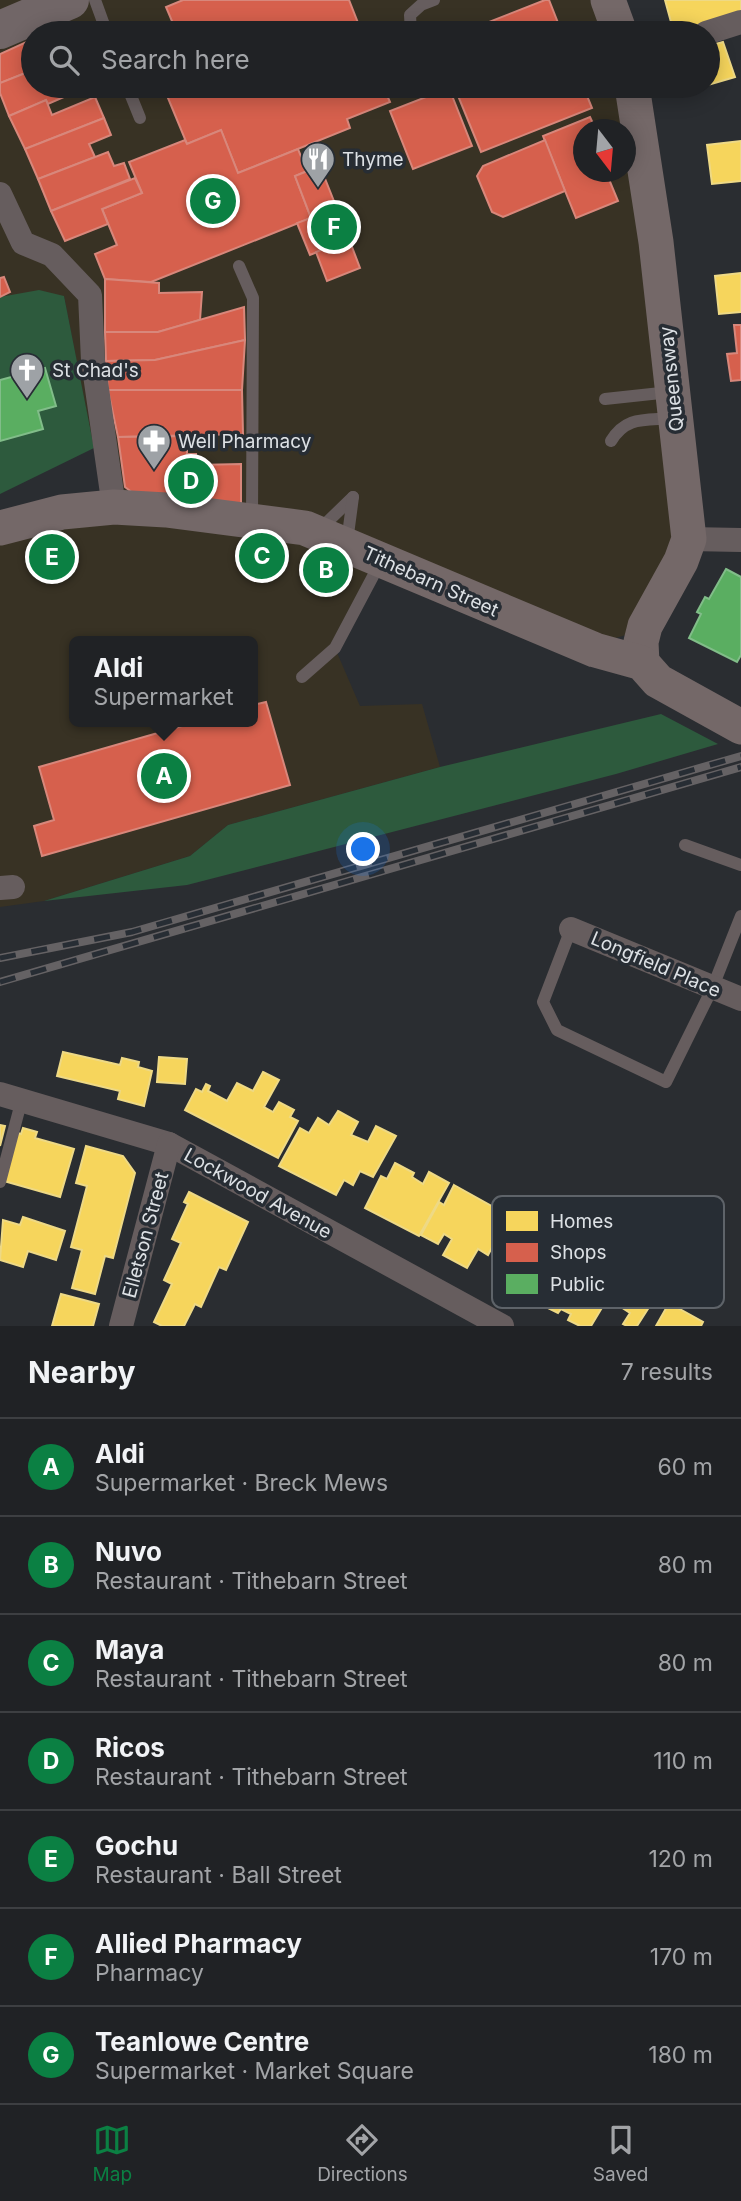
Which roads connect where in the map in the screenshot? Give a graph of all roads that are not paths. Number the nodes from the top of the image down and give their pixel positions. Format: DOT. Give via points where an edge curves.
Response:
graph roads {
  1 [pos="70,0"];
  2 [pos="95,0"];
  3 [pos="434,0"];
  4 [pos="608,0"];
  5 [pos="103,21"];
  6 [pos="410,21"];
  7 [pos="616,21"];
  8 [pos="741,22"];
  9 [pos="720,29"];
  10 [pos="0,30"];
  11 [pos="132,98"];
  12 [pos="634,98"];
  13 [pos="139,118"];
  14 [pos="0,194"];
  15 [pos="239,266"];
  16 [pos="605,399"];
  17 [pos="674,405"];
  18 [pos="611,441"];
  19 [pos="114,507"];
  20 [pos="252,521"];
  21 [pos="0,528"];
  22 [pos="689,539"];
  23 [pos="741,540"];
  24 [pos="381,559"];
  25 [pos="645,626"];
  26 [pos="579,643"];
  27 [pos="642,663"];
  28 [pos="302,677"];
  29 [pos="741,727"];
  30 [pos="685,845"];
  31 [pos="741,865"];
  32 [pos="741,916"];
  33 [pos="571,929"];
  34 [pos="712,989"];
  35 [pos="741,999"];
  36 [pos="11,1097"];
  37 [pos="169,1144"];
  38 [pos="0,1182"];
  39 [pos="121,1326"];
  40 [pos="502,1326"];
  1 -- 10 [label="main road"];
  2 -- 5 [label="lane"];
  3 -- 6 [label="lane" via="421,5 410,15"];
  4 -- 7 [label="main road"];
  8 -- 9 [label="street"];
  11 -- 13 [label="lane"];
  12 -- 17 [label="main road, Queensway"];
  14 -- 19 [label="street" via="23,243 52,255 90,295 93,361"];
  15 -- 20 [label="lane" via="253,298"];
  16 -- 17 [label="lane"];
  17 -- 18 [label="lane" via="620,426"];
  17 -- 22 [label="main road, Queensway"];
  19 -- 20 [label="main road, Tithebarn Street"];
  19 -- 21 [label="main road, Tithebarn Street" via="62,512"];
  20 -- 24 [label="main road, Tithebarn Street" via="331,538"];
  22 -- 23 [label="street"];
  22 -- 25 [label="main road, Queensway"];
  24 -- 26 [label="main road, Tithebarn Street"];
  24 -- 28 [label="lane" via="335,648"];
  25 -- 26 [label="main road, Tithebarn Street" via="620,639"];
  25 -- 27 [label="main road, Queensway"];
  26 -- 27 [label="main road, Tithebarn Street"];
  27 -- 29 [label="main road, Tithebarn Street" via="658,681"];
  30 -- 31 [label="lane"];
  32 -- 34 [label="lane"];
  33 -- 34 [label="street, Longfield Place"];
  33 -- 34 [label="lane" via="542,1002 557,1030 666,1082"];
  34 -- 35 [label="street, Longfield Place"];
  36 -- 37 [label="street, Lockwood Avenue"];
  36 -- 38 [label="lane"];
  37 -- 39 [label="street, Elletson Street"];
  37 -- 40 [label="street, Lockwood Avenue"];
}
